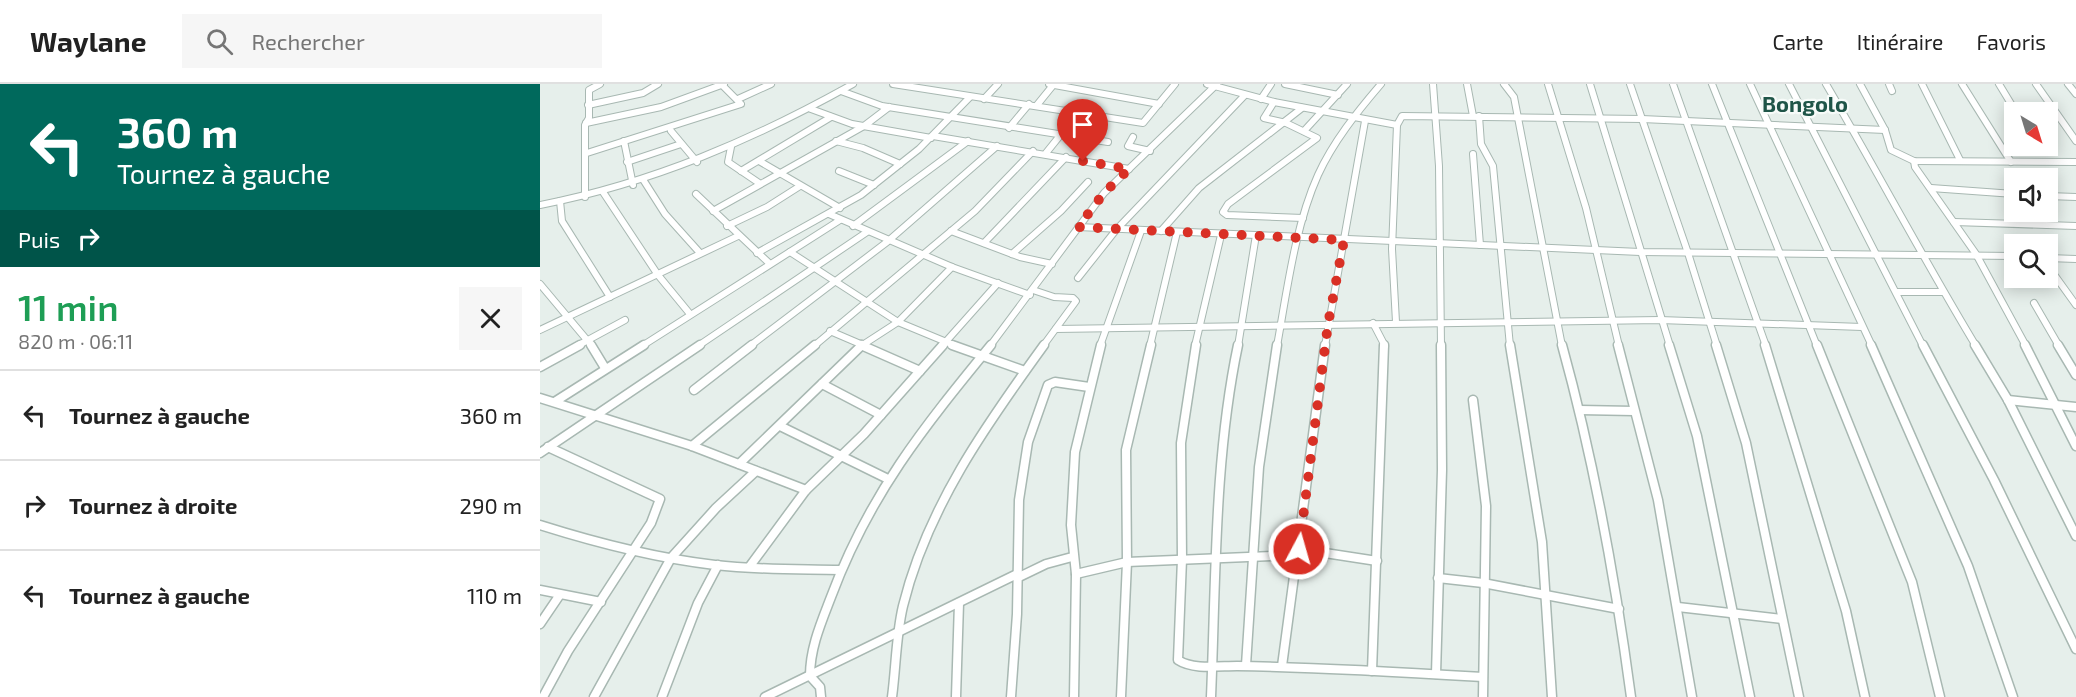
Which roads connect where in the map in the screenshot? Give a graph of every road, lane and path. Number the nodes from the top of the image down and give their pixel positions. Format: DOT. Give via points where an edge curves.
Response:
graph roads {
  1 [pos="600,84"];
  2 [pos="658,84"];
  3 [pos="723,84"];
  4 [pos="771,84"];
  5 [pos="853,84"];
  6 [pos="893,84"];
  7 [pos="998,84"];
  8 [pos="1052,84"];
  9 [pos="1175,84"];
  10 [pos="1271,84"];
  11 [pos="1285,84"];
  12 [pos="1347,84"];
  13 [pos="1382,84"];
  14 [pos="1433,84"];
  15 [pos="1467,84"];
  16 [pos="1504,84"];
  17 [pos="1548,84"];
  18 [pos="1590,84"];
  19 [pos="1630,84"];
  20 [pos="1673,84"];
  21 [pos="1712,84"];
  22 [pos="1750,84"];
  23 [pos="1789,84"];
  24 [pos="1826,84"];
  25 [pos="1860,84"];
  26 [pos="1889,84"];
  27 [pos="1922,84"];
  28 [pos="1962,84"];
  29 [pos="1999,84"];
  30 [pos="2036,84"];
  31 [pos="2068,84"];
  32 [pos="1213,85"];
  33 [pos="920,86"];
  34 [pos="842,91"];
  35 [pos="1892,91"];
  36 [pos="1338,94"];
  37 [pos="2076,94"];
  38 [pos="1245,95"];
  39 [pos="970,97"];
  40 [pos="738,99"];
  41 [pos="984,99"];
  42 [pos="1261,99"];
  43 [pos="1274,102"];
  44 [pos="2010,102"];
  45 [pos="1029,104"];
  46 [pos="1159,104"];
  47 [pos="588,105"];
  48 [pos="1037,105"];
  49 [pos="889,107"];
  50 [pos="1302,108"];
  51 [pos="811,109"];
  52 [pos="1079,112"];
  53 [pos="1321,112"];
  54 [pos="1435,116"];
  55 [pos="1476,116"];
  56 [pos="831,117"];
  57 [pos="949,117"];
  58 [pos="1353,118"];
  59 [pos="1517,118"];
  60 [pos="1557,119"];
  61 [pos="1599,119"];
  62 [pos="1642,119"];
  63 [pos="1365,121"];
  64 [pos="1686,121"];
  65 [pos="586,123"];
  66 [pos="1286,123"];
  67 [pos="1727,123"];
  68 [pos="1769,124"];
  69 [pos="1397,125"];
  70 [pos="1811,125"];
  71 [pos="864,126"];
  72 [pos="1009,128"];
  73 [pos="1851,128"];
  74 [pos="1885,130"];
  75 [pos="671,131"];
  76 [pos="1304,131"];
  77 [pos="1064,133"];
  78 [pos="2074,134"];
  79 [pos="932,137"];
  80 [pos="1133,137"];
  81 [pos="624,141"];
  82 [pos="836,141"];
  83 [pos="968,141"];
  84 [pos="2076,141"];
  85 [pos="1108,142"];
  86 [pos="681,144"];
  87 [pos="997,146"];
  88 [pos="731,147"];
  89 [pos="1033,151"];
  90 [pos="1150,151"];
  91 [pos="587,153"];
  92 [pos="1047,153"];
  93 [pos="1473,154"];
  94 [pos="1066,158"];
  95 [pos="1960,160"];
  96 [pos="759,161"];
  97 [pos="1914,161"];
  98 [pos="627,162"];
  99 [pos="697,162"];
  100 [pos="2011,162"];
  101 [pos="2076,162"];
  102 [pos="900,164"];
  103 [pos="1129,169"];
  104 [pos="741,171"];
  105 [pos="839,171"];
  106 [pos="777,173"];
  107 [pos="644,181"];
  108 [pos="1088,182"];
  109 [pos="759,183"];
  110 [pos="633,185"];
  111 [pos="874,185"];
  112 [pos="800,186"];
  113 [pos="1931,188"];
  114 [pos="603,192"];
  115 [pos="2004,193"];
  116 [pos="696,194"];
  117 [pos="585,196"];
  118 [pos="2058,196"];
  119 [pos="2076,197"];
  120 [pos="560,201"];
  121 [pos="540,204"];
  122 [pos="840,208"];
  123 [pos="713,211"];
  124 [pos="829,214"];
  125 [pos="1304,218"];
  126 [pos="840,220"];
  127 [pos="1954,222"];
  128 [pos="727,226"];
  129 [pos="853,226"];
  130 [pos="2076,226"];
  131 [pos="1078,227"];
  132 [pos="1116,230"];
  133 [pos="951,231"];
  134 [pos="1141,231"];
  135 [pos="1161,231"];
  136 [pos="867,232"];
  137 [pos="1177,232"];
  138 [pos="1221,234"];
  139 [pos="738,236"];
  140 [pos="1256,236"];
  141 [pos="1299,238"];
  142 [pos="1344,240"];
  143 [pos="888,241"];
  144 [pos="1392,241"];
  145 [pos="984,243"];
  146 [pos="1440,244"];
  147 [pos="1480,245"];
  148 [pos="1500,246"];
  149 [pos="1542,247"];
  150 [pos="1595,250"];
  151 [pos="790,252"];
  152 [pos="1640,252"];
  153 [pos="1731,252"];
  154 [pos="1780,252"];
  155 [pos="1827,252"];
  156 [pos="757,253"];
  157 [pos="1688,253"];
  158 [pos="1874,253"];
  159 [pos="700,254"];
  160 [pos="1012,254"];
  161 [pos="1920,254"];
  162 [pos="1976,254"];
  163 [pos="2004,255"];
  164 [pos="924,256"];
  165 [pos="2058,258"];
  166 [pos="2076,259"];
  167 [pos="770,264"];
  168 [pos="1052,264"];
  169 [pos="952,267"];
  170 [pos="813,268"];
  171 [pos="658,275"];
  172 [pos="1078,278"];
  173 [pos="2058,280"];
  174 [pos="834,283"];
  175 [pos="998,283"];
  176 [pos="540,284"];
  177 [pos="1896,292"];
  178 [pos="1943,292"];
  179 [pos="1031,293"];
  180 [pos="610,297"];
  181 [pos="866,303"];
  182 [pos="2034,303"];
  183 [pos="2076,304"];
  184 [pos="690,314"];
  185 [pos="566,317"];
  186 [pos="625,320"];
  187 [pos="1660,320"];
  188 [pos="898,322"];
  189 [pos="1396,322"];
  190 [pos="1506,322"];
  191 [pos="1612,322"];
  192 [pos="1373,323"];
  193 [pos="1441,323"];
  194 [pos="1556,323"];
  195 [pos="1709,323"];
  196 [pos="1328,324"];
  197 [pos="1242,326"];
  198 [pos="1759,326"];
  199 [pos="1198,327"];
  200 [pos="1280,327"];
  201 [pos="1810,327"];
  202 [pos="1862,327"];
  203 [pos="1056,329"];
  204 [pos="1154,329"];
  205 [pos="540,330"];
  206 [pos="1105,330"];
  207 [pos="830,331"];
  208 [pos="587,339"];
  209 [pos="946,341"];
  210 [pos="862,345"];
  211 [pos="981,357"];
  212 [pos="540,367"];
  213 [pos="605,368"];
  214 [pos="920,371"];
  215 [pos="1025,371"];
  216 [pos="2076,375"];
  217 [pos="822,384"];
  218 [pos="1089,387"];
  219 [pos="694,390"];
  220 [pos="542,400"];
  221 [pos="1473,400"];
  222 [pos="2008,400"];
  223 [pos="556,401"];
  224 [pos="2052,404"];
  225 [pos="2076,406"];
  226 [pos="1580,410"];
  227 [pos="1634,411"];
  228 [pos="596,414"];
  229 [pos="880,415"];
  230 [pos="780,426"];
  231 [pos="692,446"];
  232 [pos="2076,446"];
  233 [pos="548,447"];
  234 [pos="540,453"];
  235 [pos="842,456"];
  236 [pos="739,464"];
  237 [pos="756,471"];
  238 [pos="888,479"];
  239 [pos="806,490"];
  240 [pos="540,525"];
  241 [pos="2076,536"];
  242 [pos="633,551"];
  243 [pos="1298,552"];
  244 [pos="1255,556"];
  245 [pos="1072,557"];
  246 [pos="670,558"];
  247 [pos="1219,558"];
  248 [pos="1182,559"];
  249 [pos="1377,561"];
  250 [pos="1127,562"];
  251 [pos="718,565"];
  252 [pos="750,566"];
  253 [pos="840,570"];
  254 [pos="1076,574"];
  255 [pos="1017,576"];
  256 [pos="1438,579"];
  257 [pos="1483,583"];
  258 [pos="540,590"];
  259 [pos="1532,594"];
  260 [pos="559,596"];
  261 [pos="1545,596"];
  262 [pos="601,602"];
  263 [pos="959,603"];
  264 [pos="1678,607"];
  265 [pos="1545,608"];
  266 [pos="1619,609"];
  267 [pos="1733,615"];
  268 [pos="1782,619"];
  269 [pos="540,624"];
  270 [pos="900,633"];
  271 [pos="2076,649"];
  272 [pos="1246,665"];
  273 [pos="1211,666"];
  274 [pos="1282,666"];
  275 [pos="1372,671"];
  276 [pos="1436,674"];
  277 [pos="810,676"];
  278 [pos="1482,677"];
  279 [pos="543,697"];
  280 [pos="594,697"];
  281 [pos="662,697"];
  282 [pos="765,697"];
  283 [pos="821,697"];
  284 [pos="892,697"];
  285 [pos="956,697"];
  286 [pos="1011,697"];
  287 [pos="1074,697"];
  288 [pos="1121,697"];
  289 [pos="1211,697"];
  290 [pos="1483,697"];
  291 [pos="1552,697"];
  292 [pos="1631,697"];
  293 [pos="1692,697"];
  294 [pos="1750,697"];
  295 [pos="1799,697"];
  296 [pos="1865,697"];
  297 [pos="1940,697"];
  298 [pos="2013,697"];
  1 -- 47 [label="street" via="589,88"];
  2 -- 47 [label="street" via="643,93"];
  3 -- 40 [label="street"];
  3 -- 65 [label="street" via="651,109"];
  4 -- 40 [label="street"];
  5 -- 34 [label="street"];
  6 -- 33 [label="street"];
  7 -- 41 [label="street"];
  8 -- 46 [label="street"];
  8 -- 48 [label="street"];
  9 -- 46 [label="street"];
  10 -- 42 [label="street"];
  11 -- 36 [label="street"];
  12 -- 36 [label="street"];
  13 -- 58 [label="street"];
  14 -- 54 [label="street"];
  15 -- 55 [label="street"];
  16 -- 59 [label="street" via="1513,94"];
  17 -- 60 [label="street"];
  18 -- 61 [label="street"];
  19 -- 62 [label="street"];
  20 -- 64 [label="street"];
  21 -- 67 [label="street"];
  22 -- 68 [label="street"];
  23 -- 70 [label="street"];
  24 -- 73 [label="street"];
  25 -- 74 [label="street"];
  26 -- 35 [label="street"];
  27 -- 95 [label="street"];
  28 -- 100 [label="street"];
  29 -- 44 [label="street"];
  30 -- 78 [label="street"];
  31 -- 37 [label="street"];
  32 -- 38 [label="street"];
  32 -- 90 [label="street"];
  33 -- 39 [label="street"];
  34 -- 49 [label="street"];
  34 -- 51 [label="street"];
  36 -- 53 [label="street"];
  38 -- 42 [label="street"];
  38 -- 132 [label="street"];
  39 -- 41 [label="street"];
  39 -- 57 [label="street"];
  40 -- 81 [label="street" via="740,105"];
  41 -- 45 [label="street"];
  42 -- 43 [label="street"];
  43 -- 50 [label="street"];
  43 -- 66 [label="street" via="1263,117"];
  45 -- 48 [label="street"];
  45 -- 72 [label="street"];
  46 -- 52 [label="street" via="1143,123"];
  47 -- 65 [label="street" via="590,118"];
  48 -- 52 [label="street"];
  49 -- 57 [label="street"];
  49 -- 71 [label="street"];
  50 -- 53 [label="street"];
  50 -- 66 [label="street"];
  51 -- 56 [label="street"];
  51 -- 88 [label="street"];
  52 -- 77 [label="street"];
  53 -- 58 [label="street"];
  53 -- 76 [label="street"];
  54 -- 55 [label="street"];
  54 -- 69 [label="street" via="1402,116"];
  54 -- 146 [label="street"];
  55 -- 59 [label="street"];
  55 -- 148 [label="street" via="1481,144 1493,161"];
  56 -- 71 [label="street"];
  56 -- 96 [label="street"];
  57 -- 72 [label="street"];
  57 -- 79 [label="street"];
  58 -- 63 [label="street"];
  58 -- 125 [label="street" via="1321,170"];
  59 -- 60 [label="street"];
  59 -- 149 [label="street"];
  60 -- 61 [label="street"];
  60 -- 150 [label="street" via="1586,208"];
  61 -- 62 [label="street"];
  61 -- 152 [label="street"];
  62 -- 64 [label="street"];
  62 -- 157 [label="street"];
  63 -- 69 [label="street"];
  63 -- 142 [label="street"];
  64 -- 67 [label="street"];
  64 -- 153 [label="street"];
  65 -- 91 [label="street"];
  66 -- 76 [label="street"];
  66 -- 135 [label="street" via="1206,182"];
  67 -- 68 [label="street"];
  67 -- 154 [label="street"];
  68 -- 70 [label="street"];
  68 -- 155 [label="street"];
  69 -- 144 [label="street"];
  70 -- 73 [label="street"];
  70 -- 158 [label="street"];
  71 -- 79 [label="street"];
  71 -- 82 [label="street"];
  72 -- 77 [label="street"];
  73 -- 74 [label="street"];
  73 -- 161 [label="street"];
  74 -- 97 [label="street" via="1891,150"];
  75 -- 86 [label="street"];
  76 -- 125 [label="street" via="1317,138 1228,204 1223,212"];
  77 -- 85 [label="street"];
  77 -- 92 [label="street"];
  78 -- 84 [label="street"];
  79 -- 83 [label="street"];
  79 -- 102 [label="street"];
  80 -- 90 [label="street" via="1128,146"];
  81 -- 91 [label="street"];
  81 -- 98 [label="street"];
  82 -- 102 [label="street"];
  82 -- 106 [label="street"];
  83 -- 87 [label="street"];
  83 -- 129 [label="street"];
  86 -- 98 [label="street"];
  86 -- 99 [label="street"];
  87 -- 89 [label="street"];
  87 -- 143 [label="street"];
  88 -- 99 [label="street"];
  88 -- 104 [label="street" via="728,161"];
  89 -- 92 [label="street"];
  89 -- 133 [label="street"];
  90 -- 103 [label="street"];
  91 -- 117 [label="street"];
  92 -- 94 [label="street"];
  93 -- 147 [label="street"];
  94 -- 103 [label="street"];
  94 -- 145 [label="street"];
  95 -- 97 [label="street"];
  95 -- 100 [label="street"];
  96 -- 104 [label="street"];
  96 -- 106 [label="street"];
  97 -- 113 [label="street"];
  98 -- 110 [label="street"];
  99 -- 107 [label="street"];
  100 -- 101 [label="street"];
  102 -- 111 [label="street"];
  103 -- 131 [label="street"];
  104 -- 109 [label="street"];
  105 -- 111 [label="street"];
  106 -- 109 [label="street"];
  106 -- 112 [label="street"];
  107 -- 110 [label="street"];
  107 -- 159 [label="street" via="665,214"];
  108 -- 160 [label="street"];
  109 -- 123 [label="street"];
  110 -- 114 [label="street"];
  111 -- 122 [label="street"];
  112 -- 122 [label="street"];
  112 -- 128 [label="street"];
  113 -- 115 [label="street"];
  113 -- 127 [label="street"];
  114 -- 117 [label="street"];
  114 -- 171 [label="street"];
  116 -- 123 [label="street"];
  117 -- 120 [label="street"];
  118 -- 119 [label="street"];
  120 -- 121 [label="street"];
  120 -- 180 [label="street" via="562,221"];
  122 -- 124 [label="street"];
  123 -- 128 [label="street"];
  124 -- 126 [label="street"];
  124 -- 156 [label="street"];
  125 -- 141 [label="street"];
  126 -- 129 [label="street"];
  126 -- 151 [label="street"];
  127 -- 130 [label="street"];
  127 -- 162 [label="street"];
  128 -- 139 [label="street"];
  129 -- 136 [label="street"];
  131 -- 132 [label="street"];
  131 -- 168 [label="street"];
  132 -- 134 [label="street"];
  132 -- 172 [label="street"];
  133 -- 145 [label="street"];
  133 -- 164 [label="street"];
  134 -- 135 [label="street"];
  134 -- 206 [label="street"];
  135 -- 137 [label="street"];
  136 -- 143 [label="street"];
  136 -- 170 [label="street"];
  137 -- 138 [label="street"];
  137 -- 204 [label="street"];
  138 -- 140 [label="street"];
  138 -- 199 [label="street"];
  139 -- 156 [label="street"];
  139 -- 159 [label="street"];
  140 -- 141 [label="street"];
  140 -- 197 [label="street"];
  141 -- 142 [label="street"];
  141 -- 200 [label="street"];
  142 -- 144 [label="street"];
  142 -- 196 [label="street"];
  143 -- 164 [label="street"];
  143 -- 174 [label="street"];
  144 -- 146 [label="street"];
  144 -- 189 [label="street"];
  145 -- 160 [label="street"];
  146 -- 147 [label="street"];
  146 -- 193 [label="street"];
  147 -- 148 [label="street"];
  148 -- 149 [label="street"];
  148 -- 190 [label="street"];
  149 -- 150 [label="street"];
  149 -- 194 [label="street"];
  150 -- 152 [label="street"];
  150 -- 191 [label="street"];
  151 -- 167 [label="street"];
  151 -- 170 [label="street"];
  152 -- 157 [label="street"];
  152 -- 187 [label="street"];
  153 -- 154 [label="street"];
  153 -- 157 [label="street"];
  153 -- 198 [label="street"];
  154 -- 155 [label="street"];
  154 -- 201 [label="street"];
  155 -- 158 [label="street"];
  155 -- 202 [label="street"];
  156 -- 167 [label="street"];
  157 -- 195 [label="street"];
  158 -- 161 [label="street"];
  158 -- 177 [label="street"];
  159 -- 171 [label="street"];
  160 -- 168 [label="street"];
  161 -- 162 [label="street"];
  161 -- 178 [label="street"];
  162 -- 163 [label="street"];
  162 -- 224 [label="street" via="2020,332"];
  164 -- 169 [label="street"];
  164 -- 181 [label="street"];
  165 -- 166 [label="street"];
  167 -- 184 [label="street"];
  168 -- 179 [label="street"];
  169 -- 175 [label="street"];
  169 -- 188 [label="street"];
  170 -- 174 [label="street"];
  170 -- 228 [label="street"];
  171 -- 180 [label="street"];
  171 -- 184 [label="street"];
  173 -- 183 [label="street"];
  174 -- 181 [label="street"];
  174 -- 219 [label="street"];
  175 -- 179 [label="street"];
  175 -- 209 [label="street"];
  176 -- 185 [label="street"];
  177 -- 178 [label="street"];
  177 -- 271 [label="street"];
  178 -- 222 [label="street"];
  179 -- 203 [label="street" via="1076,300"];
  179 -- 211 [label="street"];
  180 -- 185 [label="street"];
  181 -- 188 [label="street"];
  181 -- 207 [label="street"];
  182 -- 216 [label="street"];
  184 -- 213 [label="street"];
  185 -- 205 [label="street"];
  185 -- 208 [label="street"];
  186 -- 208 [label="street"];
  187 -- 191 [label="street"];
  187 -- 195 [label="street"];
  187 -- 267 [label="street" via="1696,435"];
  188 -- 209 [label="street"];
  188 -- 210 [label="street"];
  189 -- 192 [label="street"];
  189 -- 193 [label="street"];
  190 -- 193 [label="street"];
  190 -- 194 [label="street"];
  190 -- 261 [label="street" via="1535,489"];
  191 -- 194 [label="street"];
  191 -- 227 [label="street"];
  192 -- 196 [label="street"];
  192 -- 249 [label="street" via="1385,346"];
  193 -- 256 [label="street"];
  194 -- 226 [label="street"];
  195 -- 198 [label="street"];
  195 -- 268 [label="street" via="1746,443"];
  196 -- 200 [label="street"];
  196 -- 243 [label="street"];
  197 -- 199 [label="street"];
  197 -- 200 [label="street"];
  197 -- 247 [label="street" via="1229,388"];
  198 -- 201 [label="street"];
  198 -- 296 [label="street" via="1846,611"];
  199 -- 204 [label="street"];
  199 -- 248 [label="street" via="1181,443"];
  200 -- 244 [label="street" via="1259,466"];
  201 -- 202 [label="street"];
  201 -- 297 [label="street" via="1912,582"];
  202 -- 298 [label="street" via="1967,559 1998,642"];
  203 -- 206 [label="street"];
  203 -- 215 [label="street"];
  204 -- 206 [label="street"];
  204 -- 250 [label="street" via="1126,450"];
  206 -- 218 [label="street"];
  207 -- 210 [label="street"];
  207 -- 231 [label="street"];
  208 -- 212 [label="street"];
  208 -- 213 [label="street"];
  209 -- 211 [label="street"];
  209 -- 214 [label="street"];
  210 -- 214 [label="street"];
  210 -- 217 [label="street"];
  211 -- 215 [label="street"];
  211 -- 238 [label="street" via="921,430"];
  213 -- 223 [label="street"];
  214 -- 229 [label="street"];
  215 -- 270 [label="street" via="991,418 946,494 918,559 903,607"];
  217 -- 229 [label="street"];
  217 -- 230 [label="street"];
  218 -- 245 [label="street" via="1075,452"];
  218 -- 255 [label="street" via="1055,382 1048,385 1024,460"];
  220 -- 223 [label="street"];
  221 -- 257 [label="street" via="1486,506"];
  222 -- 224 [label="street"];
  222 -- 241 [label="street"];
  223 -- 228 [label="street"];
  224 -- 225 [label="street"];
  224 -- 232 [label="street"];
  226 -- 227 [label="street"];
  226 -- 266 [label="street"];
  227 -- 264 [label="street" via="1658,500"];
  228 -- 231 [label="street"];
  228 -- 233 [label="street"];
  229 -- 235 [label="street"];
  230 -- 235 [label="street"];
  230 -- 236 [label="street"];
  231 -- 236 [label="street"];
  233 -- 234 [label="street"];
  233 -- 242 [label="street" via="657,496 659,504"];
  235 -- 238 [label="street"];
  235 -- 239 [label="street"];
  236 -- 237 [label="street"];
  237 -- 239 [label="street"];
  237 -- 246 [label="street"];
  238 -- 253 [label="street"];
  239 -- 252 [label="street"];
  240 -- 242 [label="street"];
  242 -- 246 [label="street"];
  242 -- 262 [label="street"];
  243 -- 244 [label="street"];
  243 -- 249 [label="street"];
  243 -- 274 [label="street"];
  244 -- 247 [label="street"];
  244 -- 272 [label="street"];
  245 -- 254 [label="street"];
  245 -- 255 [label="street"];
  246 -- 251 [label="street"];
  246 -- 280 [label="street"];
  247 -- 248 [label="street"];
  247 -- 273 [label="street"];
  248 -- 250 [label="street"];
  248 -- 273 [label="street" via="1178,660"];
  249 -- 275 [label="street"];
  250 -- 254 [label="street"];
  250 -- 288 [label="street"];
  251 -- 252 [label="street"];
  251 -- 281 [label="street" via="698,603"];
  252 -- 253 [label="street"];
  253 -- 277 [label="street" via="810,658"];
  254 -- 287 [label="street"];
  255 -- 263 [label="street"];
  255 -- 286 [label="street"];
  256 -- 257 [label="street"];
  256 -- 276 [label="street"];
  257 -- 259 [label="street"];
  257 -- 278 [label="street"];
  258 -- 260 [label="street"];
  259 -- 261 [label="street"];
  259 -- 265 [label="street"];
  260 -- 262 [label="street"];
  260 -- 269 [label="street"];
  261 -- 265 [label="street"];
  261 -- 266 [label="street"];
  262 -- 279 [label="street"];
  263 -- 270 [label="street"];
  263 -- 285 [label="street"];
  264 -- 267 [label="street"];
  264 -- 293 [label="street"];
  265 -- 291 [label="street"];
  266 -- 292 [label="street"];
  267 -- 268 [label="street"];
  267 -- 294 [label="street"];
  268 -- 295 [label="street"];
  270 -- 277 [label="street"];
  270 -- 284 [label="street"];
  272 -- 273 [label="street"];
  272 -- 274 [label="street"];
  273 -- 289 [label="street"];
  274 -- 275 [label="street"];
  275 -- 276 [label="street"];
  276 -- 278 [label="street"];
  277 -- 282 [label="street"];
  277 -- 283 [label="street" via="820,687"];
  278 -- 290 [label="street"];
}
